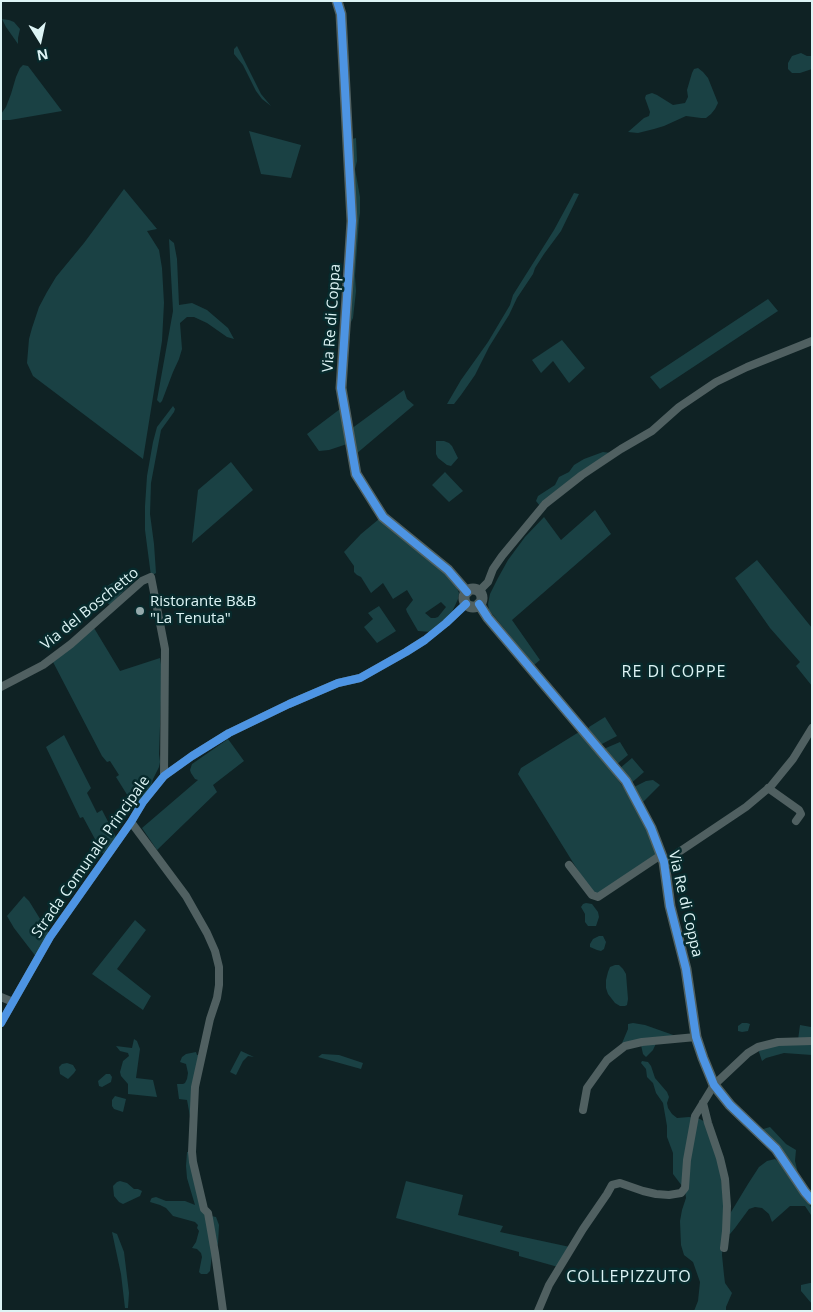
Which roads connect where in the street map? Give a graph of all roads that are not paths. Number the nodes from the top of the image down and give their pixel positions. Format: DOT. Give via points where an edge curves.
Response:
graph roads {
  1 [pos="337,1"];
  2 [pos="812,341"];
  3 [pos="479,591"];
  4 [pos="466,592"];
  5 [pos="466,604"];
  6 [pos="479,604"];
  7 [pos="1,687"];
  8 [pos="811,733"];
  9 [pos="164,776"];
  10 [pos="768,788"];
  11 [pos="131,822"];
  12 [pos="796,822"];
  13 [pos="662,859"];
  14 [pos="569,865"];
  15 [pos="1,997"];
  16 [pos="13,1002"];
  17 [pos="1,1023"];
  18 [pos="696,1037"];
  19 [pos="812,1041"];
  20 [pos="714,1085"];
  21 [pos="703,1102"];
  22 [pos="583,1110"];
  23 [pos="812,1200"];
  24 [pos="724,1248"];
  25 [pos="223,1311"];
  26 [pos="538,1311"];
  1 -- 4 [label="street, Via Re di Coppa" via="341,14 352,221 341,388 356,474 383,517 448,570"];
  2 -- 3 [label="street" via="716,382 678,407 652,431 582,475 545,504 502,556 488,582"];
  3 -- 4 [label="street"];
  3 -- 6 [label="street" via="482,598"];
  4 -- 5 [label="street"];
  5 -- 6 [label="street" via="474,607"];
  5 -- 9 [label="street, Strada Comunale Principale" via="426,640 399,657 360,678 338,683 229,733"];
  6 -- 13 [label="street, Via Re di Coppa" via="626,781 651,828"];
  7 -- 9 [label="street, Via del Boschetto" via="43,665 142,581 151,577 165,648"];
  8 -- 10 [label="street"];
  9 -- 11 [label="street, Strada Comunale Principale"];
  10 -- 12 [label="street" via="799,810 801,814"];
  10 -- 13 [label="street" via="746,807"];
  11 -- 16 [label="street, Strada Comunale Principale" via="50,937"];
  11 -- 25 [label="street" via="186,896 215,950 219,967 217,998 196,1087 192,1152 204,1209 208,1213"];
  13 -- 14 [label="street" via="598,897 592,895"];
  13 -- 18 [label="street, Via Re di Coppa" via="686,969"];
  15 -- 16 [label="street"];
  16 -- 17 [label="street, Strada Comunale Principale"];
  18 -- 20 [label="street, Via Re di Coppa"];
  18 -- 22 [label="street" via="625,1046 607,1060 587,1088"];
  19 -- 20 [label="street" via="778,1042 758,1047"];
  20 -- 21 [label="street"];
  20 -- 23 [label="street, Via Re di Coppa" via="776,1149"];
  21 -- 24 [label="street" via="725,1179"];
  21 -- 26 [label="street" via="695,1116 682,1193 656,1194 620,1183 612,1185 549,1284"];
}
